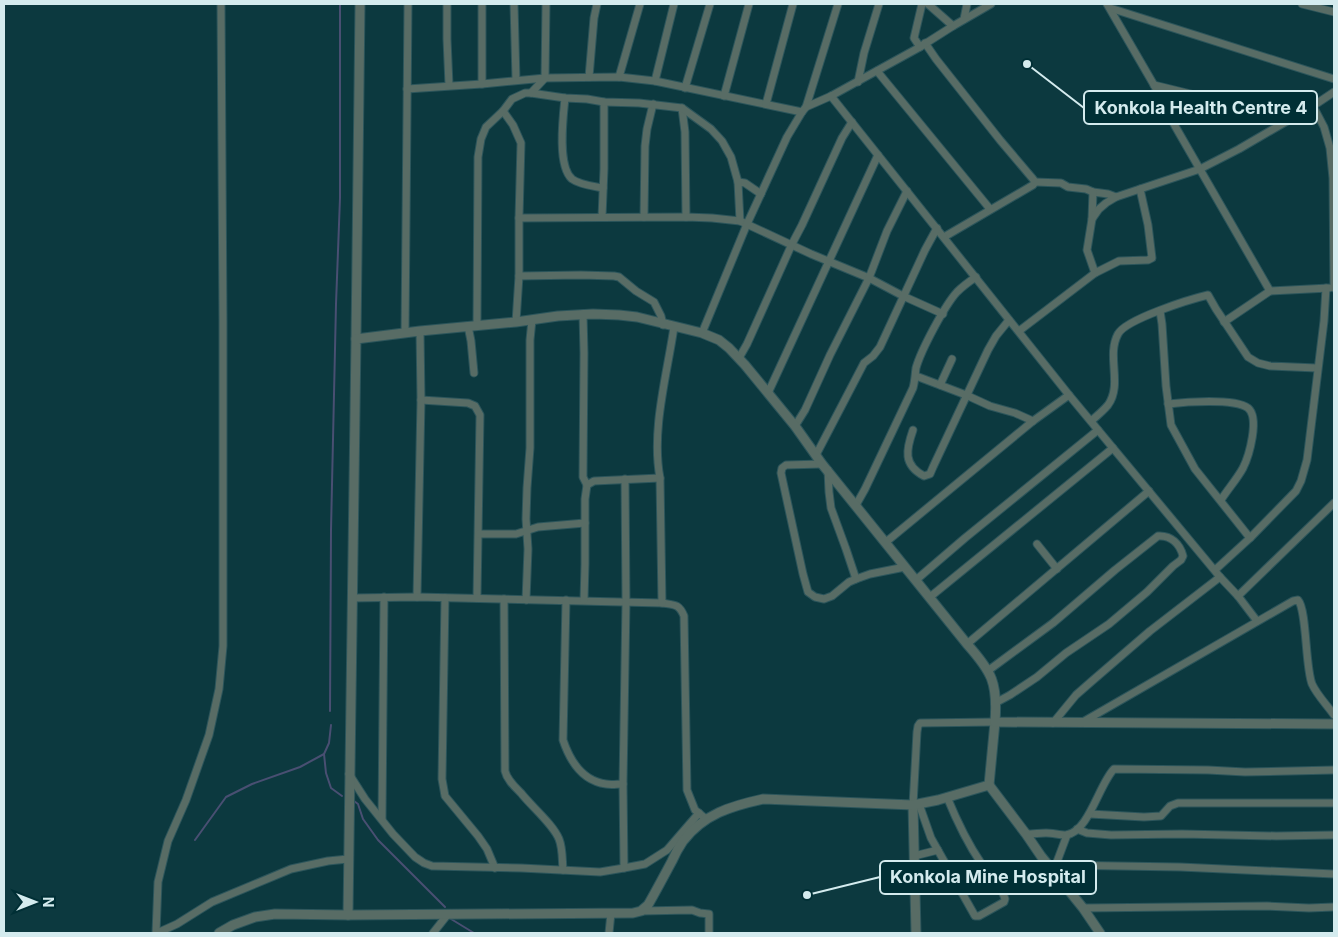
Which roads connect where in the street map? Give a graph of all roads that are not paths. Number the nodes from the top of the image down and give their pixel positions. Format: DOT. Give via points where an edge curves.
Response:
graph roads {
  1 [pos="221,4"];
  2 [pos="360,4"];
  3 [pos="408,4"];
  4 [pos="447,4"];
  5 [pos="482,4"];
  6 [pos="514,4"];
  7 [pos="546,4"];
  8 [pos="597,4"];
  9 [pos="640,4"];
  10 [pos="674,4"];
  11 [pos="710,4"];
  12 [pos="750,4"];
  13 [pos="793,4"];
  14 [pos="838,4"];
  15 [pos="879,4"];
  16 [pos="922,4"];
  17 [pos="928,4"];
  18 [pos="967,4"];
  19 [pos="992,4"];
  20 [pos="1302,4"];
  21 [pos="1109,6"];
  22 [pos="1334,12"];
  23 [pos="964,19"];
  24 [pos="953,26"];
  25 [pos="922,45"];
  26 [pos="877,71"];
  27 [pos="589,77"];
  28 [pos="619,77"];
  29 [pos="545,78"];
  30 [pos="529,79"];
  31 [pos="1334,79"];
  32 [pos="516,80"];
  33 [pos="655,82"];
  34 [pos="858,82"];
  35 [pos="482,84"];
  36 [pos="450,85"];
  37 [pos="1154,85"];
  38 [pos="685,88"];
  39 [pos="407,89"];
  40 [pos="1334,92"];
  41 [pos="530,93"];
  42 [pos="724,96"];
  43 [pos="831,96"];
  44 [pos="565,98"];
  45 [pos="604,102"];
  46 [pos="653,104"];
  47 [pos="766,104"];
  48 [pos="1313,106"];
  49 [pos="682,108"];
  50 [pos="804,110"];
  51 [pos="503,111"];
  52 [pos="1286,121"];
  53 [pos="852,122"];
  54 [pos="878,156"];
  55 [pos="1200,169"];
  56 [pos="738,182"];
  57 [pos="1035,182"];
  58 [pos="603,188"];
  59 [pos="1140,189"];
  60 [pos="907,191"];
  61 [pos="1093,192"];
  62 [pos="761,194"];
  63 [pos="1116,197"];
  64 [pos="990,210"];
  65 [pos="602,217"];
  66 [pos="644,217"];
  67 [pos="686,217"];
  68 [pos="519,218"];
  69 [pos="1092,219"];
  70 [pos="743,222"];
  71 [pos="937,228"];
  72 [pos="944,237"];
  73 [pos="792,244"];
  74 [pos="828,261"];
  75 [pos="1095,274"];
  76 [pos="519,276"];
  77 [pos="976,277"];
  78 [pos="869,278"];
  79 [pos="1331,288"];
  80 [pos="1270,291"];
  81 [pos="903,296"];
  82 [pos="1160,311"];
  83 [pos="583,314"];
  84 [pos="943,314"];
  85 [pos="532,320"];
  86 [pos="1009,320"];
  87 [pos="516,322"];
  88 [pos="1224,322"];
  89 [pos="663,325"];
  90 [pos="473,326"];
  91 [pos="674,327"];
  92 [pos="420,331"];
  93 [pos="1019,331"];
  94 [pos="405,333"];
  95 [pos="702,333"];
  96 [pos="356,339"];
  97 [pos="739,358"];
  98 [pos="952,359"];
  99 [pos="1317,368"];
  100 [pos="474,373"];
  101 [pos="916,376"];
  102 [pos="940,385"];
  103 [pos="768,393"];
  104 [pos="966,395"];
  105 [pos="1069,395"];
  106 [pos="421,400"];
  107 [pos="1168,404"];
  108 [pos="1033,421"];
  109 [pos="1091,421"];
  110 [pos="796,426"];
  111 [pos="913,430"];
  112 [pos="1098,430"];
  113 [pos="1114,448"];
  114 [pos="816,455"];
  115 [pos="825,467"];
  116 [pos="660,478"];
  117 [pos="625,479"];
  118 [pos="587,485"];
  119 [pos="1149,491"];
  120 [pos="1221,500"];
  121 [pos="1334,503"];
  122 [pos="856,505"];
  123 [pos="585,523"];
  124 [pos="527,530"];
  125 [pos="479,534"];
  126 [pos="1250,538"];
  127 [pos="886,542"];
  128 [pos="1037,544"];
  129 [pos="905,567"];
  130 [pos="1057,568"];
  131 [pos="1215,570"];
  132 [pos="1220,577"];
  133 [pos="856,579"];
  134 [pos="916,580"];
  135 [pos="1238,596"];
  136 [pos="384,597"];
  137 [pos="417,597"];
  138 [pos="930,597"];
  139 [pos="352,598"];
  140 [pos="445,598"];
  141 [pos="477,598"];
  142 [pos="504,599"];
  143 [pos="526,600"];
  144 [pos="566,600"];
  145 [pos="584,600"];
  146 [pos="626,602"];
  147 [pos="662,603"];
  148 [pos="1257,621"];
  149 [pos="967,644"];
  150 [pos="989,670"];
  151 [pos="997,702"];
  152 [pos="1334,715"];
  153 [pos="995,722"];
  154 [pos="1052,723"];
  155 [pos="1081,723"];
  156 [pos="1334,724"];
  157 [pos="1334,770"];
  158 [pos="349,774"];
  159 [pos="622,784"];
  160 [pos="989,785"];
  161 [pos="947,797"];
  162 [pos="1334,803"];
  163 [pos="916,804"];
  164 [pos="698,812"];
  165 [pos="1090,814"];
  166 [pos="382,819"];
  167 [pos="706,819"];
  168 [pos="1077,829"];
  169 [pos="1026,834"];
  170 [pos="1067,835"];
  171 [pos="1334,835"];
  172 [pos="938,850"];
  173 [pos="914,856"];
  174 [pos="348,859"];
  175 [pos="495,868"];
  176 [pos="624,868"];
  177 [pos="1054,868"];
  178 [pos="563,870"];
  179 [pos="1334,874"];
  180 [pos="1334,907"];
  181 [pos="1083,908"];
  182 [pos="641,911"];
  183 [pos="611,913"];
  184 [pos="448,914"];
  185 [pos="348,915"];
  186 [pos="156,933"];
  187 [pos="219,933"];
  188 [pos="433,933"];
  189 [pos="609,933"];
  190 [pos="709,933"];
  191 [pos="916,933"];
  192 [pos="1100,933"];
  1 -- 186 [label="street" via="223,646 219,689 209,735 168,842 158,882"];
  2 -- 96 [label="street"];
  3 -- 39 [label="street"];
  4 -- 36 [label="street"];
  5 -- 35 [label="street"];
  6 -- 32 [label="street"];
  7 -- 29 [label="street"];
  8 -- 27 [label="street"];
  9 -- 28 [label="street"];
  10 -- 33 [label="street"];
  11 -- 38 [label="street"];
  12 -- 42 [label="street"];
  13 -- 47 [label="street"];
  14 -- 50 [label="street"];
  15 -- 34 [label="street"];
  16 -- 25 [label="street" via="914,38"];
  17 -- 24 [label="street"];
  18 -- 23 [label="street"];
  19 -- 23 [label="street"];
  20 -- 22 [label="street"];
  21 -- 31 [label="street"];
  21 -- 37 [label="street"];
  23 -- 24 [label="street"];
  24 -- 25 [label="street"];
  25 -- 26 [label="street"];
  25 -- 57 [label="street"];
  26 -- 34 [label="street"];
  26 -- 64 [label="street"];
  27 -- 28 [label="street"];
  27 -- 29 [label="street"];
  28 -- 33 [label="street"];
  29 -- 30 [label="street"];
  29 -- 41 [label="street"];
  30 -- 32 [label="street"];
  30 -- 41 [label="street"];
  32 -- 35 [label="street"];
  33 -- 38 [label="street"];
  34 -- 43 [label="street"];
  35 -- 36 [label="street"];
  36 -- 39 [label="street"];
  37 -- 52 [label="street" via="1200,96 1246,113"];
  37 -- 55 [label="street"];
  38 -- 42 [label="street"];
  39 -- 94 [label="street"];
  40 -- 48 [label="street"];
  41 -- 44 [label="street"];
  41 -- 51 [label="street" via="512,99"];
  42 -- 47 [label="street"];
  43 -- 50 [label="street"];
  43 -- 53 [label="street"];
  44 -- 45 [label="street"];
  44 -- 58 [label="street" via="562,143 566,173 579,183"];
  45 -- 46 [label="street"];
  45 -- 58 [label="street"];
  46 -- 49 [label="street"];
  46 -- 66 [label="street" via="645,146"];
  47 -- 50 [label="street"];
  48 -- 52 [label="street"];
  48 -- 79 [label="street" via="1330,148 1333,178"];
  49 -- 56 [label="street" via="711,129 722,142 731,156"];
  49 -- 67 [label="street"];
  50 -- 62 [label="street" via="787,137"];
  51 -- 68 [label="street" via="521,143"];
  51 -- 90 [label="street" via="486,127 478,157"];
  52 -- 55 [label="street"];
  53 -- 54 [label="street"];
  53 -- 73 [label="street"];
  54 -- 60 [label="street"];
  54 -- 74 [label="street"];
  55 -- 59 [label="street"];
  55 -- 80 [label="street"];
  56 -- 62 [label="street"];
  56 -- 70 [label="street"];
  57 -- 61 [label="street" via="1061,183"];
  57 -- 64 [label="street"];
  58 -- 65 [label="street"];
  59 -- 63 [label="street"];
  59 -- 75 [label="street" via="1152,258 1119,261"];
  60 -- 71 [label="street"];
  60 -- 78 [label="street" via="887,230"];
  61 -- 63 [label="street"];
  61 -- 69 [label="street"];
  62 -- 70 [label="street"];
  63 -- 69 [label="street" via="1099,209"];
  64 -- 72 [label="street"];
  65 -- 66 [label="street"];
  65 -- 68 [label="street"];
  66 -- 67 [label="street"];
  67 -- 70 [label="street"];
  68 -- 76 [label="street"];
  69 -- 75 [label="street" via="1087,250"];
  70 -- 73 [label="street"];
  70 -- 95 [label="street"];
  71 -- 72 [label="street"];
  71 -- 81 [label="street"];
  72 -- 77 [label="street"];
  73 -- 74 [label="street"];
  73 -- 97 [label="street"];
  74 -- 78 [label="street"];
  74 -- 103 [label="street"];
  75 -- 93 [label="street"];
  76 -- 87 [label="street"];
  76 -- 89 [label="street" via="614,276 654,302"];
  77 -- 84 [label="street" via="956,293"];
  77 -- 86 [label="street"];
  78 -- 81 [label="street"];
  78 -- 110 [label="street"];
  79 -- 80 [label="street"];
  79 -- 99 [label="street"];
  80 -- 88 [label="street"];
  81 -- 84 [label="street"];
  81 -- 114 [label="street" via="880,347 864,363"];
  82 -- 88 [label="street" via="1208,295"];
  82 -- 107 [label="street"];
  82 -- 109 [label="street" via="1131,322 1118,333 1114,348 1113,392 1107,406"];
  83 -- 85 [label="street"];
  83 -- 89 [label="street" via="620,315"];
  83 -- 118 [label="street" via="583,477"];
  84 -- 101 [label="street" via="924,350"];
  85 -- 87 [label="street"];
  85 -- 124 [label="street"];
  86 -- 93 [label="street"];
  86 -- 104 [label="street" via="996,336"];
  87 -- 90 [label="street"];
  88 -- 99 [label="street" via="1248,357 1258,364"];
  89 -- 91 [label="street"];
  90 -- 92 [label="street"];
  90 -- 100 [label="street"];
  91 -- 95 [label="street"];
  91 -- 116 [label="street" via="659,424"];
  92 -- 94 [label="street"];
  92 -- 106 [label="street"];
  93 -- 105 [label="street"];
  94 -- 96 [label="street"];
  95 -- 97 [label="street" via="720,340"];
  96 -- 139 [label="street"];
  97 -- 103 [label="street"];
  98 -- 102 [label="street"];
  99 -- 126 [label="street" via="1301,481 1296,492"];
  101 -- 102 [label="street"];
  101 -- 122 [label="street"];
  102 -- 104 [label="street"];
  103 -- 110 [label="street"];
  104 -- 108 [label="street"];
  104 -- 111 [label="street" via="930,474 924,476 909,461"];
  105 -- 108 [label="street"];
  105 -- 109 [label="street"];
  106 -- 125 [label="street" via="468,403 475,406 480,415"];
  106 -- 137 [label="street"];
  107 -- 120 [label="street" via="1171,425 1187,456"];
  107 -- 120 [label="street" via="1207,401 1247,407 1252,413 1254,423 1248,458"];
  108 -- 127 [label="street"];
  109 -- 112 [label="street"];
  110 -- 114 [label="street"];
  112 -- 113 [label="street"];
  112 -- 134 [label="street"];
  113 -- 119 [label="street"];
  113 -- 138 [label="street"];
  114 -- 115 [label="street"];
  115 -- 122 [label="street"];
  115 -- 133 [label="street" via="831,508"];
  115 -- 133 [label="street" via="786,465 781,473 808,592 824,599"];
  116 -- 117 [label="street"];
  116 -- 147 [label="street"];
  117 -- 118 [label="street" via="594,480"];
  117 -- 146 [label="street"];
  118 -- 123 [label="street"];
  119 -- 130 [label="street"];
  119 -- 131 [label="street"];
  120 -- 126 [label="street"];
  121 -- 135 [label="street"];
  122 -- 127 [label="street"];
  123 -- 124 [label="street"];
  123 -- 145 [label="street"];
  124 -- 125 [label="street" via="516,534"];
  124 -- 143 [label="street"];
  125 -- 141 [label="street"];
  126 -- 131 [label="street"];
  127 -- 129 [label="street"];
  128 -- 130 [label="street"];
  129 -- 133 [label="street"];
  129 -- 134 [label="street"];
  130 -- 149 [label="street"];
  131 -- 132 [label="street"];
  132 -- 135 [label="street"];
  132 -- 154 [label="street" via="1150,630 1076,695"];
  134 -- 138 [label="street"];
  135 -- 148 [label="street"];
  136 -- 137 [label="street"];
  136 -- 139 [label="street"];
  136 -- 166 [label="street"];
  137 -- 140 [label="street"];
  138 -- 149 [label="street"];
  139 -- 158 [label="street"];
  140 -- 141 [label="street"];
  140 -- 175 [label="street" via="442,779 445,796 478,836"];
  141 -- 142 [label="street"];
  142 -- 143 [label="street"];
  142 -- 178 [label="street" via="506,776 559,838"];
  143 -- 144 [label="street"];
  144 -- 145 [label="street"];
  144 -- 159 [label="street" via="563,740 568,755 591,780"];
  145 -- 146 [label="street"];
  146 -- 147 [label="street"];
  146 -- 159 [label="street"];
  147 -- 164 [label="street" via="676,605 684,616 687,790"];
  148 -- 152 [label="street" via="1293,601 1301,603 1312,683"];
  148 -- 155 [label="street"];
  149 -- 150 [label="street"];
  150 -- 151 [label="street"];
  150 -- 151 [label="street" via="1053,623 1158,536 1166,536 1182,550 1181,560 1109,624"];
  151 -- 153 [label="street"];
  153 -- 154 [label="street"];
  153 -- 160 [label="street"];
  153 -- 163 [label="street" via="918,726"];
  154 -- 155 [label="street"];
  155 -- 156 [label="street"];
  157 -- 165 [label="street" via="1114,770"];
  158 -- 166 [label="street"];
  158 -- 174 [label="street"];
  159 -- 176 [label="street"];
  160 -- 161 [label="street"];
  160 -- 169 [label="street"];
  161 -- 163 [label="street"];
  161 -- 172 [label="street" via="971,848 997,882 1004,902 976,916"];
  162 -- 165 [label="street" via="1178,804 1170,806 1161,816"];
  163 -- 167 [label="street" via="763,799 740,804"];
  163 -- 172 [label="street"];
  163 -- 173 [label="street"];
  164 -- 167 [label="street"];
  164 -- 176 [label="street" via="666,850 645,864"];
  165 -- 168 [label="street"];
  166 -- 175 [label="street" via="424,863"];
  167 -- 182 [label="street" via="682,842 648,905"];
  168 -- 170 [label="street"];
  168 -- 171 [label="street" via="1112,835"];
  169 -- 170 [label="street"];
  169 -- 177 [label="street"];
  170 -- 177 [label="street"];
  172 -- 173 [label="street"];
  173 -- 191 [label="street"];
  174 -- 185 [label="street"];
  174 -- 186 [label="street" via="292,869 212,902"];
  175 -- 178 [label="street"];
  176 -- 178 [label="street" via="600,872"];
  177 -- 179 [label="street" via="1180,867"];
  177 -- 181 [label="street"];
  180 -- 181 [label="street"];
  181 -- 192 [label="street"];
  182 -- 183 [label="street"];
  182 -- 190 [label="street" via="692,910 709,914"];
  183 -- 184 [label="street"];
  183 -- 189 [label="street"];
  184 -- 185 [label="street"];
  184 -- 188 [label="street"];
  185 -- 187 [label="street" via="275,914 255,917"];
}
